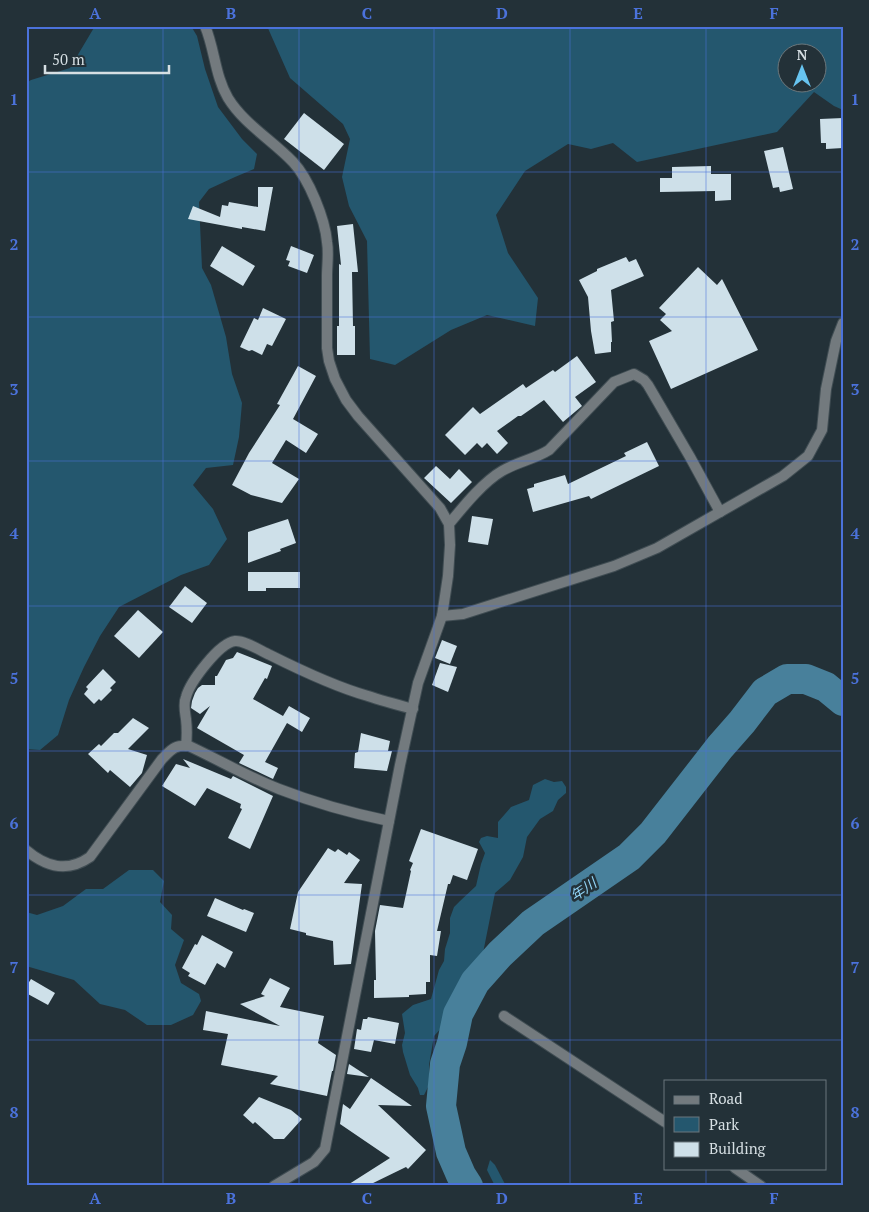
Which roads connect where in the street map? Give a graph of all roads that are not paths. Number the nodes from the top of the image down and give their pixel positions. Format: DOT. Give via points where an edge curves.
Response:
graph roads {
  1 [pos="205,26"];
  2 [pos="843,323"];
  3 [pos="720,512"];
  4 [pos="449,524"];
  5 [pos="442,616"];
  6 [pos="412,709"];
  7 [pos="186,746"];
  8 [pos="389,821"];
  9 [pos="26,850"];
  10 [pos="504,1016"];
  11 [pos="664,1121"];
  12 [pos="738,1170"];
  13 [pos="274,1186"];
  14 [pos="761,1186"];
  1 -- 4 [label="street" via="221,84 229,99 241,115 294,164 319,210 327,241 327,348 335,379 358,416 440,508"];
  2 -- 3 [label="street" via="826,389 822,430 808,456 783,476"];
  3 -- 4 [label="street" via="648,385 634,374 614,382 549,450 501,472 486,484"];
  3 -- 5 [label="street" via="657,548 614,566 463,614"];
  4 -- 5 [label="street" via="448,576"];
  5 -- 6 [label="street"];
  6 -- 7 [label="street" via="367,696 246,643 233,641 218,652 190,686 185,698"];
  6 -- 8 [label="street"];
  7 -- 8 [label="street" via="277,788 355,814"];
  7 -- 9 [label="street" via="173,749 162,759 90,857 81,863 50,865"];
  8 -- 13 [label="street" via="325,1148 314,1162"];
  10 -- 11 [label="street"];
  12 -- 14 [label="street"];
}
